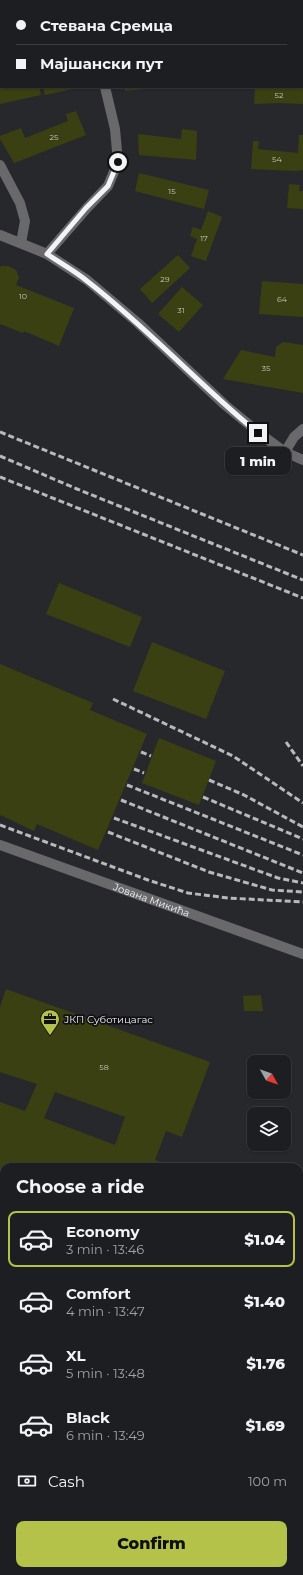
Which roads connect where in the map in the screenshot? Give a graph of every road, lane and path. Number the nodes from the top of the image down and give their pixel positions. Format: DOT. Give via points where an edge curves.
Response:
graph roads {
  1 [pos="105,88"];
  2 [pos="0,165"];
  3 [pos="0,235"];
  4 [pos="21,244"];
  5 [pos="47,254"];
  6 [pos="303,429"];
  7 [pos="286,452"];
  8 [pos="303,460"];
  9 [pos="0,846"];
  10 [pos="303,954"];
  1 -- 5 [label="street" via="115,130 118,162 108,186"];
  2 -- 4 [label="street" via="20,203 25,221"];
  3 -- 4 [label="street"];
  4 -- 5 [label="street"];
  5 -- 7 [label="street" via="87,280 138,323 225,405 258,433"];
  6 -- 7 [label="street" via="294,437"];
  7 -- 8 [label="street"];
  9 -- 10 [label="street, Јована Микића"];
}
